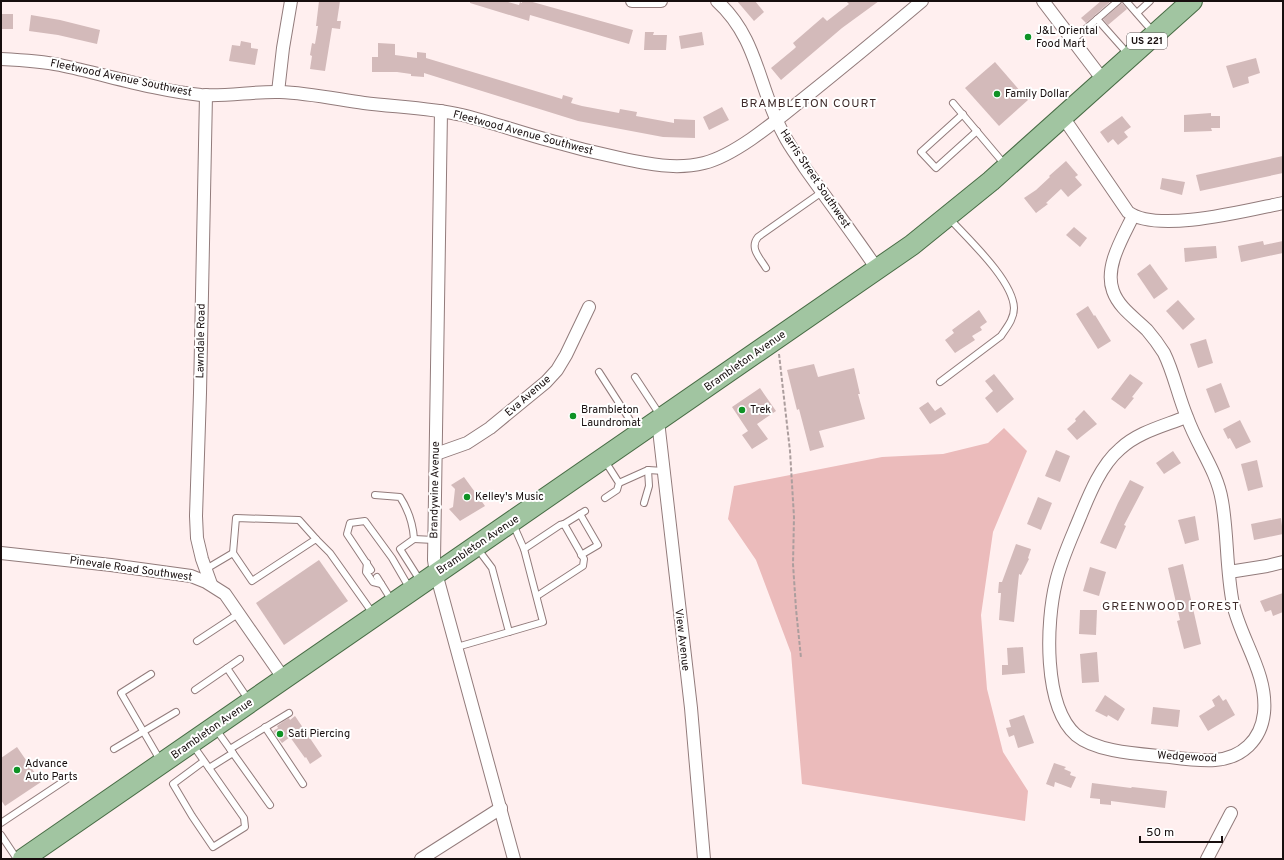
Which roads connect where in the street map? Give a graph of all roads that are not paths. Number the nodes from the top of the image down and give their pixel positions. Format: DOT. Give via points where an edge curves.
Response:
graph roads {
  1 [pos="291,1"];
  2 [pos="632,1"];
  3 [pos="661,1"];
  4 [pos="717,1"];
  5 [pos="922,1"];
  6 [pos="1043,1"];
  7 [pos="1118,1"];
  8 [pos="1126,1"];
  9 [pos="1150,1"];
  10 [pos="1192,1"];
  11 [pos="1136,13"];
  12 [pos="1097,20"];
  13 [pos="1155,34"];
  14 [pos="1073,40"];
  15 [pos="1130,56"];
  16 [pos="1,59"];
  17 [pos="1103,80"];
  18 [pos="278,92"];
  19 [pos="206,95"];
  20 [pos="954,103"];
  21 [pos="441,111"];
  22 [pos="963,114"];
  23 [pos="1063,117"];
  24 [pos="776,120"];
  25 [pos="977,130"];
  26 [pos="1007,167"];
  27 [pos="822,192"];
  28 [pos="1283,202"];
  29 [pos="1134,216"];
  30 [pos="948,217"];
  31 [pos="766,268"];
  32 [pos="877,269"];
  33 [pos="589,307"];
  34 [pos="599,372"];
  35 [pos="635,377"];
  36 [pos="940,382"];
  37 [pos="1186,417"];
  38 [pos="660,419"];
  39 [pos="639,434"];
  40 [pos="436,454"];
  41 [pos="603,459"];
  42 [pos="648,470"];
  43 [pos="664,471"];
  44 [pos="619,483"];
  45 [pos="375,495"];
  46 [pos="605,498"];
  47 [pos="644,503"];
  48 [pos="512,522"];
  49 [pos="564,524"];
  50 [pos="414,539"];
  51 [pos="316,540"];
  52 [pos="434,540"];
  53 [pos="476,546"];
  54 [pos="524,549"];
  55 [pos="1,553"];
  56 [pos="233,553"];
  57 [pos="581,555"];
  58 [pos="1283,562"];
  59 [pos="367,563"];
  60 [pos="206,569"];
  61 [pos="371,570"];
  62 [pos="1229,572"];
  63 [pos="376,577"];
  64 [pos="423,582"];
  65 [pos="211,584"];
  66 [pos="381,584"];
  67 [pos="537,596"];
  68 [pos="394,603"];
  69 [pos="238,614"];
  70 [pos="375,616"];
  71 [pos="509,632"];
  72 [pos="196,641"];
  73 [pos="457,647"];
  74 [pos="240,659"];
  75 [pos="227,668"];
  76 [pos="151,674"];
  77 [pos="284,679"];
  78 [pos="195,690"];
  79 [pos="250,702"];
  80 [pos="176,712"];
  81 [pos="289,713"];
  82 [pos="214,727"];
  83 [pos="266,727"];
  84 [pos="144,732"];
  85 [pos="191,743"];
  86 [pos="114,749"];
  87 [pos="231,751"];
  88 [pos="204,761"];
  89 [pos="162,763"];
  90 [pos="209,768"];
  91 [pos="70,778"];
  92 [pos="303,784"];
  93 [pos="270,805"];
  94 [pos="501,808"];
  95 [pos="1231,813"];
  96 [pos="1,823"];
  97 [pos="1,835"];
  98 [pos="17,859"];
  99 [pos="23,859"];
  100 [pos="421,859"];
  101 [pos="514,859"];
  102 [pos="704,859"];
  103 [pos="1208,859"];
  1 -- 18 [label="street"];
  2 -- 3 [label="street"];
  4 -- 24 [label="street, Harris Street Southwest" via="747,41"];
  5 -- 24 [label="street, Fleetwood Avenue Southwest"];
  6 -- 14 [label="street"];
  7 -- 12 [label="lane"];
  8 -- 11 [label="lane"];
  9 -- 11 [label="lane"];
  10 -- 13 [label="main road, US 221"];
  11 -- 13 [label="lane"];
  12 -- 14 [label="lane"];
  12 -- 15 [label="lane"];
  13 -- 15 [label="main road, US 221"];
  14 -- 17 [label="street"];
  15 -- 17 [label="main road, US 221"];
  16 -- 19 [label="street, Fleetwood Avenue Southwest" via="58,64 171,90"];
  17 -- 23 [label="main road, US 221"];
  18 -- 19 [label="street, Fleetwood Avenue Southwest"];
  18 -- 21 [label="street, Fleetwood Avenue Southwest"];
  19 -- 60 [label="street, Lawndale Road" via="196,516 197,538"];
  20 -- 22 [label="lane"];
  21 -- 24 [label="street, Fleetwood Avenue Southwest" via="489,122 590,152 672,167 706,163 732,150"];
  21 -- 40 [label="street, Brandywine Avenue"];
  22 -- 25 [label="lane"];
  22 -- 25 [label="lane" via="921,152 936,168"];
  23 -- 26 [label="main road, Brambleton Avenue / US 221"];
  23 -- 29 [label="street" via="1128,212"];
  24 -- 27 [label="street, Harris Street Southwest"];
  25 -- 26 [label="lane"];
  26 -- 30 [label="main road, Brambleton Avenue / US 221"];
  27 -- 31 [label="lane" via="754,241 754,250"];
  27 -- 32 [label="street, Harris Street Southwest"];
  28 -- 29 [label="street" via="1234,214 1190,220"];
  29 -- 37 [label="street, Wedgewood" via="1115,254 1112,267 1113,291 1120,304 1148,331 1165,355"];
  30 -- 32 [label="main road, Brambleton Avenue / US 221"];
  30 -- 36 [label="lane" via="999,274 1007,287 1014,308 1009,325 1001,336"];
  32 -- 38 [label="main road, Brambleton Avenue / US 221"];
  33 -- 40 [label="street, Eva Avenue" via="566,355 546,382 490,428 467,443"];
  34 -- 39 [label="lane"];
  35 -- 38 [label="lane"];
  37 -- 62 [label="street, Wedgewood" via="1210,462 1218,484"];
  37 -- 62 [label="street, Wedgewood" via="1148,431 1118,450 1100,473 1090,492 1067,549 1052,600 1050,623 1051,680 1061,715 1067,725 1076,734 1097,746 1131,753 1216,760 1231,758 1249,746 1262,725 1264,698 1252,655 1238,621"];
  38 -- 39 [label="main road, Brambleton Avenue / US 221"];
  38 -- 43 [label="street, View Avenue"];
  39 -- 41 [label="main road, Brambleton Avenue / US 221"];
  40 -- 52 [label="street, Brandywine Avenue"];
  41 -- 44 [label="lane"];
  41 -- 48 [label="main road, Brambleton Avenue / US 221"];
  42 -- 43 [label="lane"];
  42 -- 44 [label="lane"];
  42 -- 47 [label="lane" via="649,486"];
  43 -- 102 [label="street, View Avenue" via="691,708"];
  44 -- 46 [label="lane" via="618,490"];
  45 -- 50 [label="lane" via="400,497 408,509"];
  48 -- 53 [label="main road, Brambleton Avenue / US 221"];
  48 -- 54 [label="lane"];
  49 -- 54 [label="lane"];
  49 -- 57 [label="lane"];
  49 -- 57 [label="lane" via="583,513 598,545"];
  50 -- 52 [label="lane"];
  50 -- 64 [label="lane" via="400,549"];
  51 -- 56 [label="lane" via="252,581"];
  51 -- 56 [label="lane" via="299,520 236,518"];
  51 -- 70 [label="lane" via="330,553"];
  52 -- 64 [label="street, Brandywine Avenue" via="434,560"];
  53 -- 64 [label="main road, Brambleton Avenue / US 221"];
  53 -- 71 [label="lane" via="492,568"];
  54 -- 67 [label="lane"];
  55 -- 65 [label="street, Pinevale Road Southwest" via="191,576"];
  56 -- 60 [label="lane"];
  57 -- 67 [label="lane" via="584,559 583,566"];
  58 -- 62 [label="street"];
  59 -- 61 [label="lane"];
  59 -- 64 [label="lane" via="347,534 350,523 365,521 392,558"];
  59 -- 66 [label="lane" via="366,572 373,582"];
  60 -- 65 [label="street, Lawndale Road"];
  63 -- 66 [label="lane"];
  64 -- 68 [label="main road, Brambleton Avenue / US 221"];
  64 -- 73 [label="street, Brandywine Avenue"];
  65 -- 69 [label="street, Pinevale Road Southwest" via="225,594"];
  66 -- 68 [label="lane"];
  67 -- 71 [label="lane" via="543,622"];
  68 -- 70 [label="main road, Brambleton Avenue / US 221"];
  69 -- 72 [label="lane"];
  69 -- 77 [label="street, Pinevale Road Southwest"];
  70 -- 77 [label="main road, Brambleton Avenue / US 221"];
  71 -- 73 [label="lane"];
  73 -- 94 [label="street, Brandywine Avenue"];
  74 -- 75 [label="lane"];
  75 -- 78 [label="lane"];
  75 -- 79 [label="lane"];
  76 -- 84 [label="lane" via="121,693"];
  77 -- 79 [label="main road, Brambleton Avenue / US 221"];
  79 -- 82 [label="main road, Brambleton Avenue / US 221"];
  80 -- 84 [label="lane"];
  81 -- 83 [label="lane"];
  82 -- 85 [label="main road, Brambleton Avenue / US 221"];
  82 -- 87 [label="lane"];
  83 -- 87 [label="lane"];
  83 -- 92 [label="lane"];
  84 -- 86 [label="lane"];
  84 -- 89 [label="lane"];
  85 -- 88 [label="lane"];
  85 -- 89 [label="main road, Brambleton Avenue / US 221"];
  87 -- 90 [label="lane"];
  87 -- 93 [label="lane"];
  88 -- 90 [label="lane"];
  88 -- 90 [label="lane" via="173,784 213,847 245,827 244,818"];
  89 -- 99 [label="main road, Brambleton Avenue / US 221"];
  91 -- 96 [label="lane"];
  94 -- 100 [label="street"];
  94 -- 101 [label="street, Brandywine Avenue"];
  95 -- 103 [label="street"];
  97 -- 98 [label="lane"];
}
